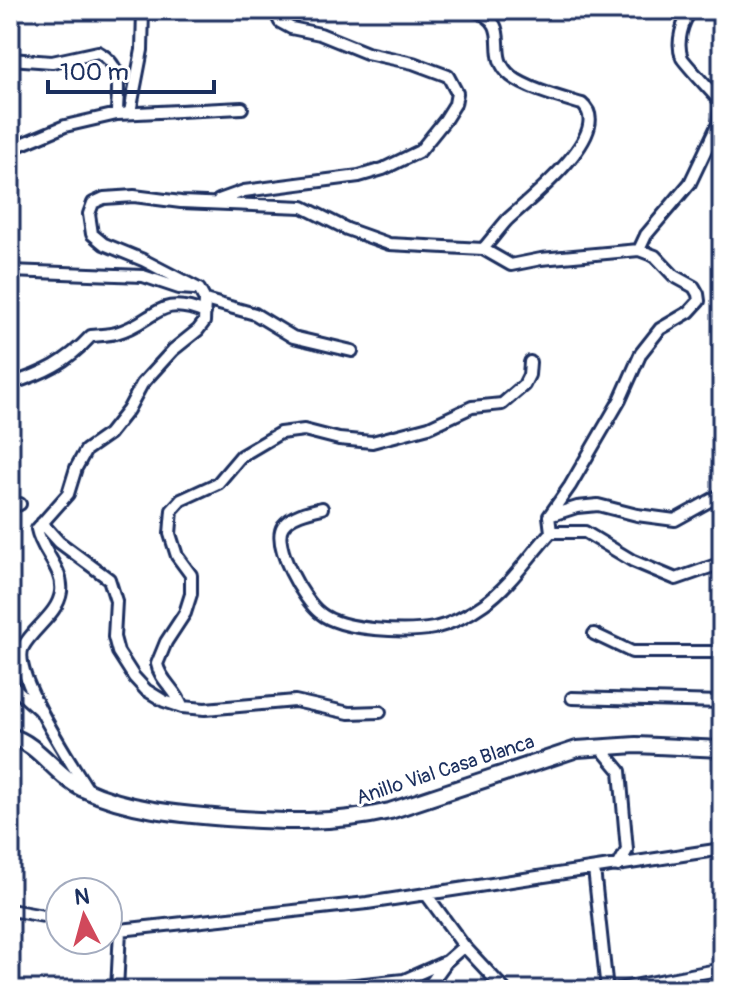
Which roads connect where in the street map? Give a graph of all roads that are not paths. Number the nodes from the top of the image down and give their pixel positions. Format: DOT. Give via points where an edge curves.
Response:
graph roads {
  1 [pos="143,10"];
  2 [pos="274,10"];
  3 [pos="473,10"];
  4 [pos="692,10"];
  5 [pos="10,59"];
  6 [pos="242,108"];
  7 [pos="130,112"];
  8 [pos="117,114"];
  9 [pos="10,149"];
  10 [pos="212,202"];
  11 [pos="483,249"];
  12 [pos="639,250"];
  13 [pos="10,271"];
  14 [pos="199,289"];
  15 [pos="205,300"];
  16 [pos="205,313"];
  17 [pos="352,351"];
  18 [pos="530,362"];
  19 [pos="10,384"];
  20 [pos="722,494"];
  21 [pos="322,508"];
  22 [pos="549,516"];
  23 [pos="42,523"];
  24 [pos="551,532"];
  25 [pos="722,563"];
  26 [pos="594,634"];
  27 [pos="722,652"];
  28 [pos="10,684"];
  29 [pos="572,698"];
  30 [pos="722,702"];
  31 [pos="182,707"];
  32 [pos="380,712"];
  33 [pos="43,714"];
  34 [pos="10,736"];
  35 [pos="600,747"];
  36 [pos="722,749"];
  37 [pos="89,791"];
  38 [pos="722,849"];
  39 [pos="618,866"];
  40 [pos="594,869"];
  41 [pos="426,894"];
  42 [pos="10,910"];
  43 [pos="44,916"];
  44 [pos="124,927"];
  45 [pos="464,946"];
  46 [pos="115,956"];
  47 [pos="447,961"];
  48 [pos="722,969"];
  49 [pos="117,990"];
  50 [pos="306,990"];
  51 [pos="426,990"];
  52 [pos="505,990"];
  53 [pos="609,990"];
  1 -- 7 [label="street" via="142,50"];
  2 -- 10 [label="street" via="291,28 448,76 457,93 455,104 420,151 383,169 244,191"];
  3 -- 11 [label="street" via="495,22 501,64 511,76 582,104 590,118 588,133 559,172"];
  4 -- 12 [label="street" via="680,33 682,59 721,102 721,114 690,183"];
  5 -- 8 [label="street" via="52,62 98,52 118,73"];
  6 -- 7 [label="street"];
  7 -- 8 [label="street"];
  8 -- 9 [label="street" via="65,126"];
  10 -- 11 [label="street" via="303,207 389,244"];
  10 -- 14 [label="street" via="104,198 93,203 89,214 92,234 104,244"];
  11 -- 12 [label="street" via="511,265"];
  12 -- 22 [label="street" via="694,287 699,301 660,329 641,353 615,410"];
  13 -- 14 [label="street" via="143,276"];
  14 -- 15 [label="street"];
  15 -- 16 [label="street"];
  15 -- 17 [label="street" via="255,314 293,337"];
  16 -- 19 [label="street" via="169,306 118,333 91,336 48,370"];
  16 -- 23 [label="street" via="198,330 142,384 109,434 86,450 68,494"];
  18 -- 31 [label="street" via="524,385 502,404 472,407 429,427 372,442 304,430 280,433 241,456 218,483 181,500 172,510 170,534 191,575 191,594 157,664"];
  20 -- 22 [label="street" via="675,520 598,505"];
  21 -- 24 [label="street" via="283,526 281,542 289,568 320,614 383,629 432,628 475,610 509,581"];
  22 -- 24 [label="street"];
  23 -- 31 [label="street" via="109,579 116,601 114,637 134,677 146,690"];
  23 -- 33 [label="street" via="39,538 62,590 57,605 22,649 20,663"];
  24 -- 25 [label="street" via="585,532 676,579"];
  26 -- 27 [label="street" via="632,652"];
  28 -- 33 [label="street"];
  29 -- 30 [label="street"];
  31 -- 32 [label="street" via="295,701 349,713"];
  33 -- 37 [label="street"];
  34 -- 37 [label="main road, Anillo Vial Casa Blanca"];
  35 -- 36 [label="main road, Anillo Vial Casa Blanca"];
  35 -- 37 [label="main road, Anillo Vial Casa Blanca" via="552,756 390,811 348,819 285,822 161,812"];
  35 -- 39 [label="street" via="620,771 627,850"];
  38 -- 39 [label="street"];
  39 -- 40 [label="street"];
  40 -- 41 [label="street"];
  40 -- 53 [label="street"];
  41 -- 44 [label="street"];
  41 -- 45 [label="street"];
  42 -- 43 [label="street"];
  45 -- 47 [label="street"];
  45 -- 52 [label="street"];
  46 -- 49 [label="street"];
  47 -- 50 [label="street" via="404,980"];
  47 -- 51 [label="street"];
  48 -- 53 [label="street"];
}
